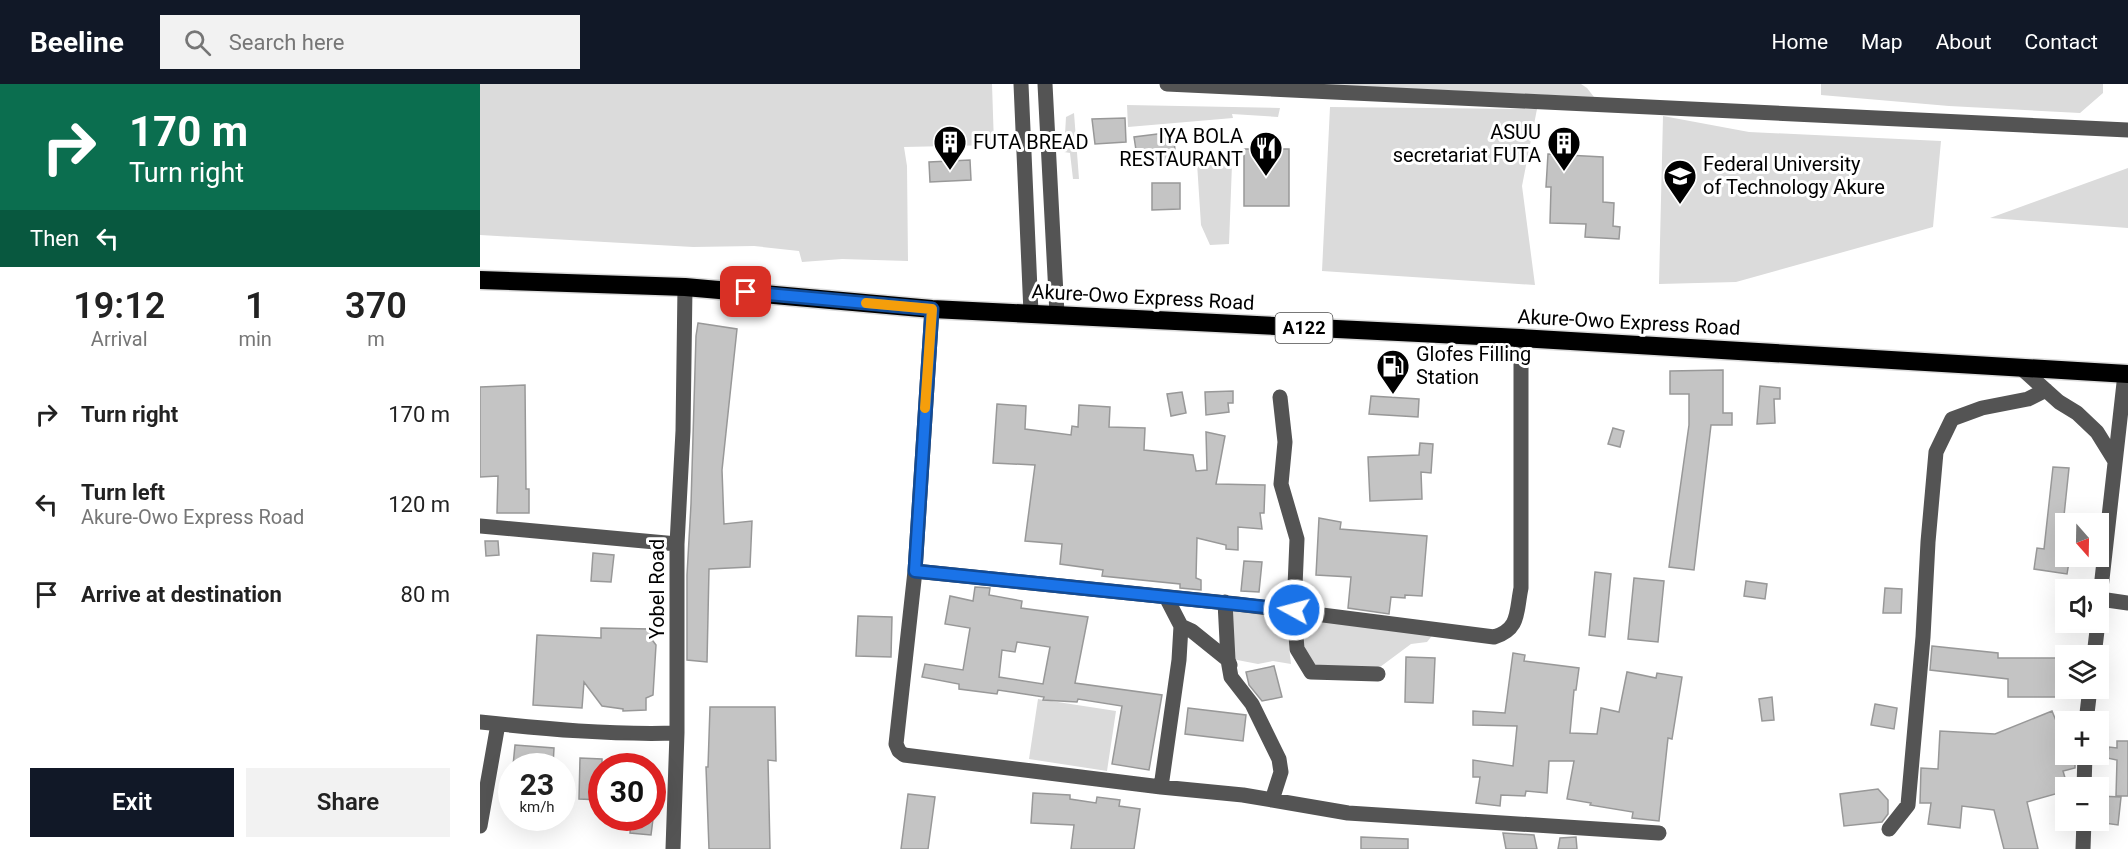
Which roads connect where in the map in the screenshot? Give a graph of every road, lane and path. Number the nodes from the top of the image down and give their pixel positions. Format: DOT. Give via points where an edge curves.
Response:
graph roads {
  1 [pos="1022,84"];
  2 [pos="1045,84"];
  3 [pos="1167,84"];
  4 [pos="2128,130"];
  5 [pos="1052,234"];
  6 [pos="1028,235"];
  7 [pos="480,280"];
  8 [pos="686,287"];
  9 [pos="932,309"];
  10 [pos="1031,314"];
  11 [pos="1057,314"];
  12 [pos="1521,338"];
  13 [pos="2020,367"];
  14 [pos="2126,374"];
  15 [pos="2046,390"];
  16 [pos="1280,397"];
  17 [pos="2115,461"];
  18 [pos="480,526"];
  19 [pos="677,544"];
  20 [pos="915,571"];
  21 [pos="2102,579"];
  22 [pos="1167,597"];
  23 [pos="2109,600"];
  24 [pos="1225,603"];
  25 [pos="2128,603"];
  26 [pos="1294,610"];
  27 [pos="1181,627"];
  28 [pos="1228,660"];
  29 [pos="1378,674"];
  30 [pos="1231,677"];
  31 [pos="480,722"];
  32 [pos="498,724"];
  33 [pos="677,733"];
  34 [pos="1161,788"];
  35 [pos="1272,800"];
  36 [pos="480,826"];
  37 [pos="1889,829"];
  38 [pos="2083,831"];
  39 [pos="1659,833"];
  40 [pos="673,849"];
  41 [pos="2082,849"];
  1 -- 6 [label="street"];
  2 -- 5 [label="street"];
  3 -- 4 [label="street"];
  5 -- 6 [label="street"];
  5 -- 11 [label="street"];
  6 -- 10 [label="street"];
  7 -- 8 [label="highway, Akure-Owo Express Road / A122"];
  8 -- 9 [label="highway, Akure-Owo Express Road / A122"];
  8 -- 19 [label="street, Yobel Road"];
  9 -- 10 [label="highway, Akure-Owo Express Road / A122"];
  9 -- 20 [label="street"];
  10 -- 11 [label="highway, Akure-Owo Express Road / A122"];
  11 -- 12 [label="highway, Akure-Owo Express Road / A122"];
  12 -- 13 [label="highway, Akure-Owo Express Road / A122"];
  12 -- 26 [label="street" via="1521,588 1514,625 1507,633 1494,637"];
  13 -- 14 [label="highway, Akure-Owo Express Road / A122"];
  13 -- 15 [label="street"];
  14 -- 17 [label="street"];
  15 -- 17 [label="street" via="2097,432"];
  15 -- 37 [label="street" via="2028,399 1982,408 1952,419 1936,452 1908,805"];
  16 -- 26 [label="street" via="1285,442 1281,484 1297,539"];
  17 -- 21 [label="street"];
  18 -- 19 [label="street"];
  19 -- 33 [label="street, Yobel Road"];
  20 -- 22 [label="street"];
  20 -- 34 [label="street" via="899,751 904,755"];
  22 -- 24 [label="street"];
  22 -- 27 [label="street"];
  23 -- 25 [label="street"];
  24 -- 26 [label="street"];
  24 -- 28 [label="street"];
  26 -- 29 [label="street" via="1297,649 1311,672"];
  27 -- 28 [label="street" via="1192,631"];
  27 -- 34 [label="street"];
  28 -- 30 [label="street"];
  28 -- 30 [label="street" via="1247,697"];
  30 -- 35 [label="street" via="1252,704 1279,759 1281,772"];
  31 -- 32 [label="street"];
  32 -- 33 [label="street" via="560,731"];
  32 -- 36 [label="street"];
  33 -- 40 [label="street, Yobel Road"];
  34 -- 35 [label="street"];
  35 -- 39 [label="street" via="1348,813"];
  38 -- 41 [label="street"];
}
